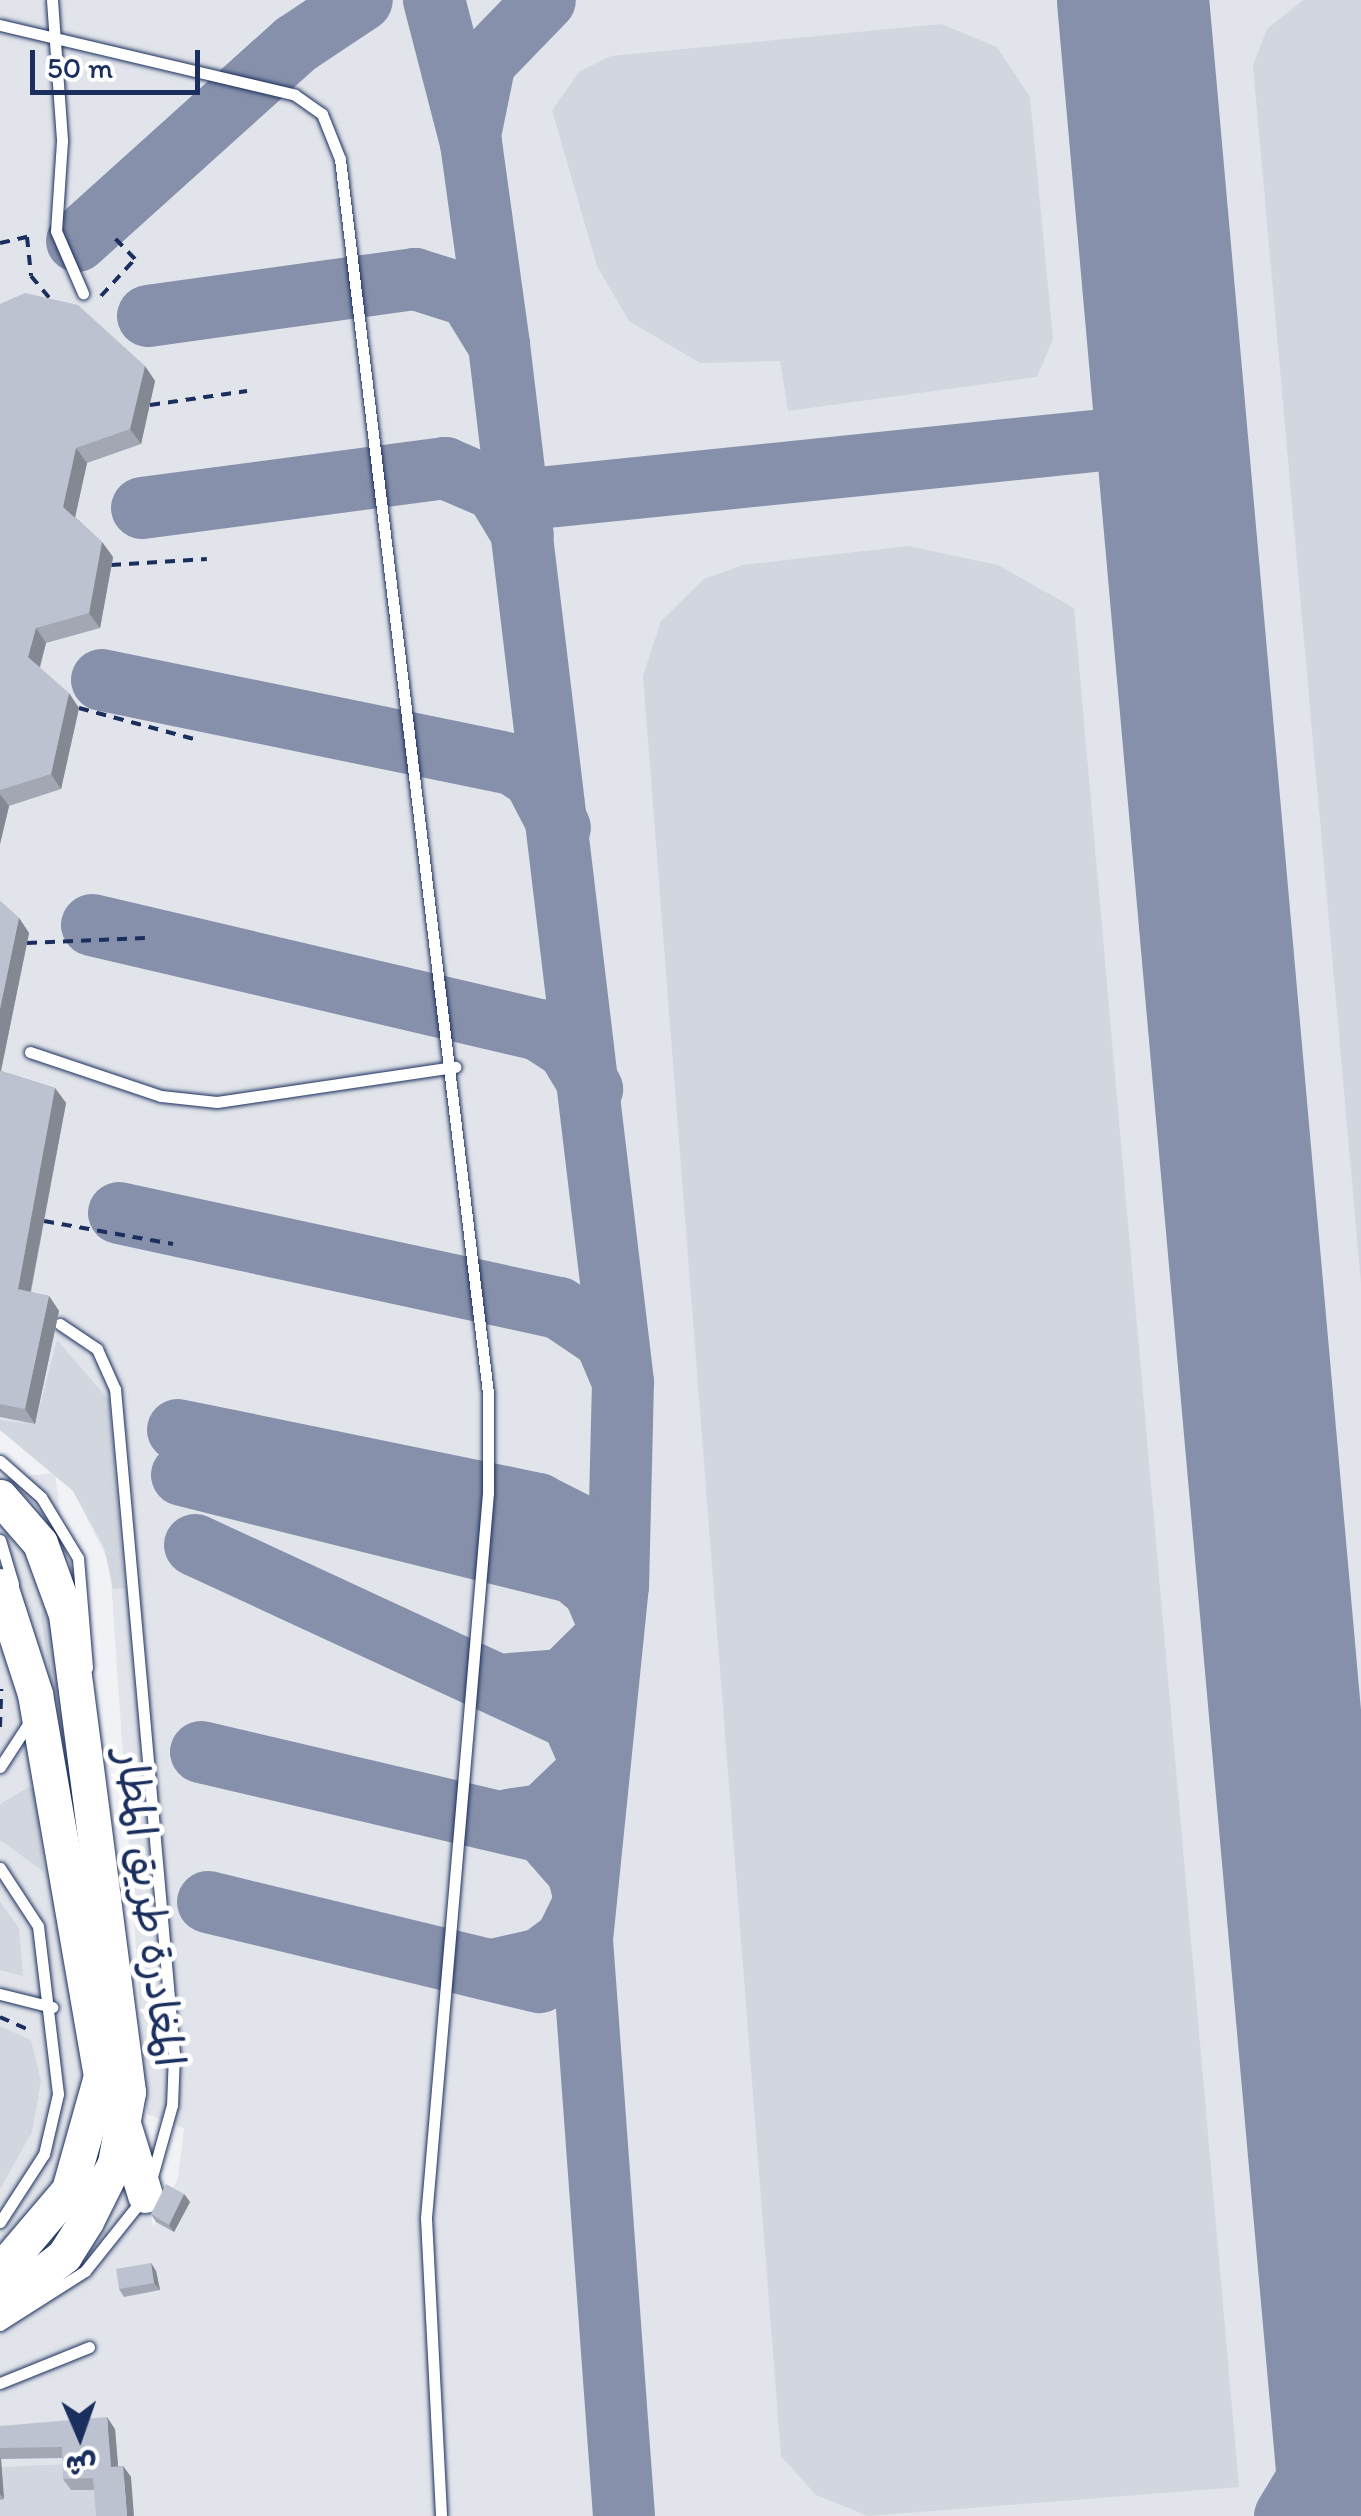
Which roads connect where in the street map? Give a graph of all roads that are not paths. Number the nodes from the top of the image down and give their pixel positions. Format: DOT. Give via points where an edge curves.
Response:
graph roads {
  1 [pos="52,0"];
  2 [pos="0,25"];
  3 [pos="57,39"];
  4 [pos="83,293"];
  5 [pos="30,1052"];
  6 [pos="454,1067"];
  7 [pos="60,1324"];
  8 [pos="0,1461"];
  9 [pos="0,1497"];
  10 [pos="0,1540"];
  11 [pos="0,1586"];
  12 [pos="76,1607"];
  13 [pos="24,1647"];
  14 [pos="34,1694"];
  15 [pos="0,1767"];
  16 [pos="0,1868"];
  17 [pos="0,1994"];
  18 [pos="52,2006"];
  19 [pos="125,2130"];
  20 [pos="144,2195"];
  21 [pos="0,2222"];
  22 [pos="0,2271"];
  23 [pos="0,2306"];
  24 [pos="0,2326"];
  25 [pos="89,2347"];
  26 [pos="0,2382"];
  27 [pos="442,2516"];
  1 -- 3 [label="lane"];
  2 -- 3 [label="lane"];
  3 -- 4 [label="lane" via="56,230"];
  3 -- 6 [label="lane" via="295,95 322,114 337,143"];
  5 -- 6 [label="lane" via="161,1096 217,1102"];
  6 -- 27 [label="lane" via="489,1443 428,2187"];
  7 -- 20 [label="lane" via="97,1349 115,1389 174,2040 172,2105"];
  8 -- 12 [label="lane" via="56,1516"];
  9 -- 12 [label="main road, المغادرة طريق المطار" via="40,1544"];
  10 -- 13 [label="lane"];
  11 -- 13 [label="main road"];
  12 -- 19 [label="main road, المغادرة طريق المطار" via="78,1706 127,2065"];
  13 -- 14 [label="main road"];
  14 -- 15 [label="lane" via="21,1742"];
  14 -- 22 [label="main road" via="101,2076 69,2190"];
  16 -- 18 [label="lane" via="31,1908"];
  17 -- 18 [label="lane"];
  18 -- 21 [label="lane" via="54,2125 30,2182"];
  19 -- 20 [label="main road"];
  19 -- 23 [label="main road, المغادرة طريق المطار" via="104,2189 64,2256"];
  20 -- 24 [label="lane" via="85,2272"];
  25 -- 26 [label="lane"];
}
